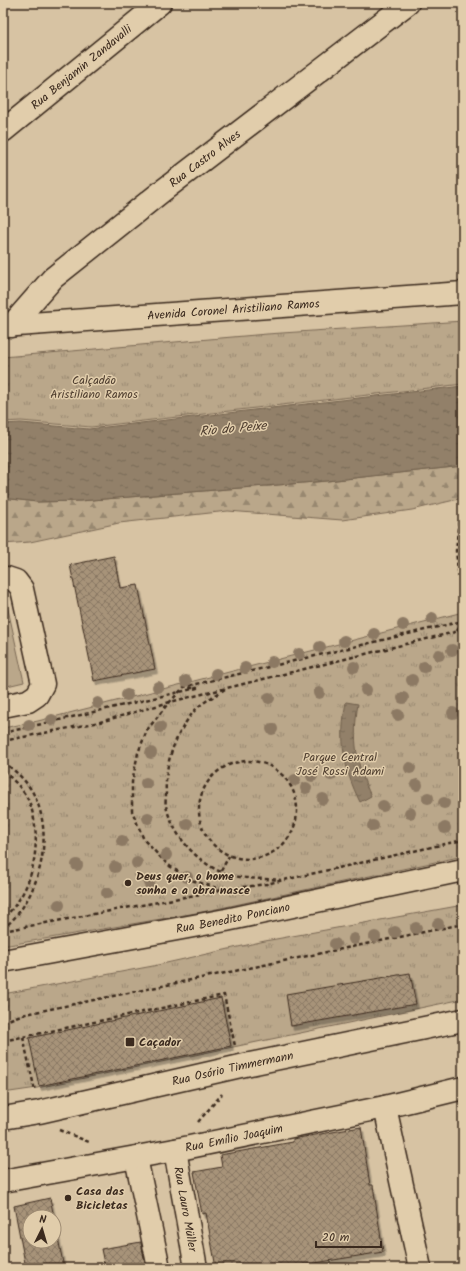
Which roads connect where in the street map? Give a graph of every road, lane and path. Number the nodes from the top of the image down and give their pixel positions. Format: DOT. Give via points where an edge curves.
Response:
graph roads {
  1 [pos="160,3"];
  2 [pos="408,3"];
  3 [pos="3,131"];
  4 [pos="463,292"];
  5 [pos="7,326"];
  6 [pos="463,517"];
  7 [pos="10,580"];
  8 [pos="463,620"];
  9 [pos="463,630"];
  10 [pos="457,631"];
  11 [pos="184,687"];
  12 [pos="227,688"];
  13 [pos="170,702"];
  14 [pos="3,706"];
  15 [pos="3,734"];
  16 [pos="3,741"];
  17 [pos="3,762"];
  18 [pos="3,771"];
  19 [pos="463,840"];
  20 [pos="229,856"];
  21 [pos="463,870"];
  22 [pos="221,871"];
  23 [pos="284,880"];
  24 [pos="224,890"];
  25 [pos="246,893"];
  26 [pos="3,918"];
  27 [pos="463,924"];
  28 [pos="3,930"];
  29 [pos="3,961"];
  30 [pos="463,1020"];
  31 [pos="3,1022"];
  32 [pos="23,1037"];
  33 [pos="3,1041"];
  34 [pos="240,1057"];
  35 [pos="463,1088"];
  36 [pos="36,1096"];
  37 [pos="384,1107"];
  38 [pos="3,1118"];
  39 [pos="56,1129"];
  40 [pos="93,1143"];
  41 [pos="175,1150"];
  42 [pos="136,1158"];
  43 [pos="3,1181"];
  44 [pos="159,1268"];
  45 [pos="196,1268"];
  46 [pos="420,1268"];
  1 -- 3 [label="street, Rua Benjamin Zandavalli"];
  2 -- 5 [label="street, Rua Castro Alves" via="167,187 54,278"];
  4 -- 5 [label="street, Avenida Coronel Aristiliano Ramos"];
  6 -- 8 [label="path" via="459,518 456,551"];
  7 -- 14 [label="street" via="22,589 43,684 37,695 28,701"];
  8 -- 10 [label="path"];
  8 -- 11 [label="path"];
  9 -- 10 [label="path"];
  10 -- 12 [label="path"];
  11 -- 13 [label="path"];
  11 -- 15 [label="path" via="197,688"];
  12 -- 13 [label="path"];
  12 -- 22 [label="path" via="198,708 180,732 171,753 165,780 166,806 177,834 198,858"];
  13 -- 16 [label="path" via="100,722"];
  13 -- 24 [label="path" via="147,730 138,753 132,782 132,811 144,840 168,865 191,880"];
  17 -- 28 [label="path" via="23,779 34,794 42,819 43,857 34,886 16,916"];
  18 -- 26 [label="path" via="14,780 30,804 37,843 34,863 26,885 11,912"];
  19 -- 23 [label="path"];
  20 -- 20 [label="path" via="215,847 205,834 199,819 199,802 204,787 214,774 228,765 244,761 261,763 275,769 292,787 297,802 293,831 285,843 273,853 259,858"];
  20 -- 22 [label="path"];
  21 -- 29 [label="street, Rua Benedito Ponciano" via="226,920"];
  22 -- 23 [label="path" via="236,876"];
  23 -- 24 [label="path"];
  24 -- 25 [label="path"];
  24 -- 28 [label="path"];
  27 -- 31 [label="path" via="21,1015"];
  30 -- 34 [label="street, Rua Osório Timmermann"];
  32 -- 33 [label="path"];
  32 -- 34 [label="path" via="224,996"];
  32 -- 36 [label="path"];
  34 -- 38 [label="street, Rua Osório Timmermann" via="39,1112"];
  34 -- 41 [label="path"];
  35 -- 37 [label="street, Rua Emílio Joaquim"];
  37 -- 41 [label="street, Rua Emílio Joaquim"];
  37 -- 46 [label="street"];
  39 -- 40 [label="path"];
  41 -- 42 [label="street, Rua Emílio Joaquim"];
  41 -- 45 [label="street, Rua Lauro Müller"];
  42 -- 43 [label="street, Rua Emílio Joaquim"];
  42 -- 44 [label="street"];
}
